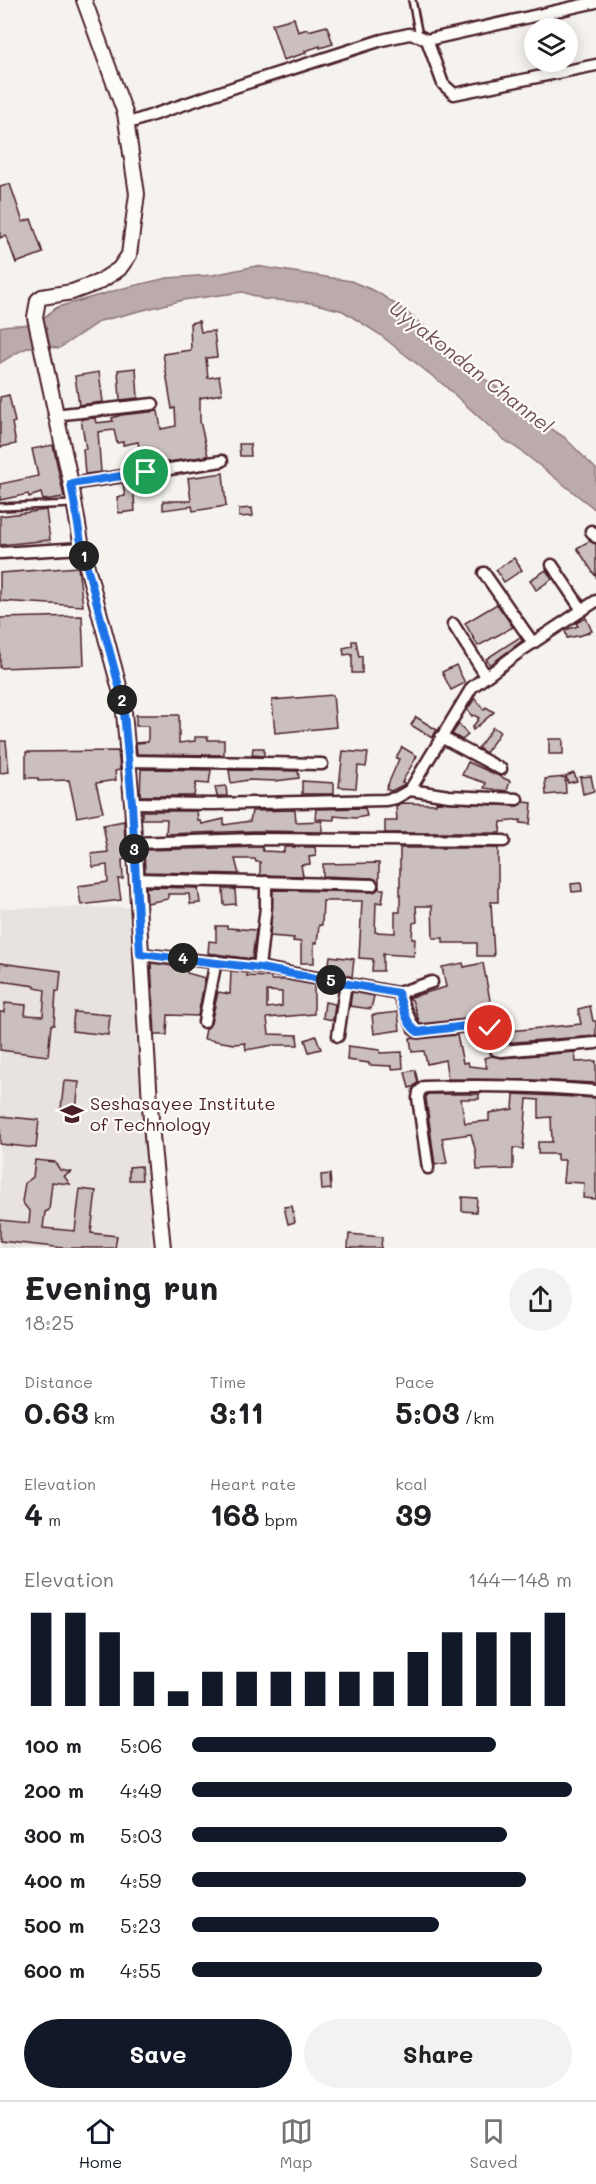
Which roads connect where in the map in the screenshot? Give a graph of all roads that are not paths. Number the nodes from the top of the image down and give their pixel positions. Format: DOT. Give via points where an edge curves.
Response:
graph roads {
  1 [pos="84,0"];
  2 [pos="412,0"];
  3 [pos="596,2"];
  4 [pos="423,38"];
  5 [pos="596,65"];
  6 [pos="126,124"];
  7 [pos="153,404"];
  8 [pos="54,415"];
  9 [pos="222,461"];
  10 [pos="71,484"];
  11 [pos="74,504"];
  12 [pos="0,507"];
  13 [pos="82,548"];
  14 [pos="0,553"];
  15 [pos="552,565"];
  16 [pos="484,573"];
  17 [pos="596,601"];
  18 [pos="582,610"];
  19 [pos="453,624"];
  20 [pos="532,643"];
  21 [pos="486,676"];
  22 [pos="441,737"];
  23 [pos="127,761"];
  24 [pos="322,764"];
  25 [pos="501,769"];
  26 [pos="410,790"];
  27 [pos="517,799"];
  28 [pos="132,803"];
  29 [pos="504,841"];
  30 [pos="133,843"];
  31 [pos="136,879"];
  32 [pos="266,882"];
  33 [pos="372,885"];
  34 [pos="140,954"];
  35 [pos="216,961"];
  36 [pos="260,968"];
  37 [pos="345,982"];
  38 [pos="432,982"];
  39 [pos="398,993"];
  40 [pos="204,1022"];
  41 [pos="338,1036"];
  42 [pos="596,1043"];
  43 [pos="596,1091"];
  44 [pos="428,1168"];
  45 [pos="163,1248"];
  1 -- 6 [label="street"];
  2 -- 4 [label="lane"];
  3 -- 4 [label="street"];
  4 -- 5 [label="street" via="443,84 454,94"];
  4 -- 6 [label="street" via="409,34 382,40"];
  6 -- 8 [label="street" via="137,194 129,255 119,269 99,282 38,300 35,317"];
  7 -- 8 [label="street"];
  8 -- 10 [label="street"];
  9 -- 10 [label="street"];
  10 -- 11 [label="street"];
  11 -- 12 [label="lane"];
  11 -- 13 [label="street"];
  13 -- 14 [label="street"];
  13 -- 23 [label="street" via="123,701"];
  15 -- 18 [label="street"];
  16 -- 20 [label="street"];
  17 -- 18 [label="street"];
  18 -- 20 [label="street"];
  19 -- 21 [label="street"];
  20 -- 21 [label="street"];
  21 -- 22 [label="street" via="472,687"];
  22 -- 25 [label="street"];
  22 -- 26 [label="street"];
  23 -- 24 [label="street"];
  23 -- 28 [label="street"];
  26 -- 27 [label="street"];
  26 -- 28 [label="street" via="385,800"];
  28 -- 30 [label="street"];
  29 -- 30 [label="street" via="254,839"];
  30 -- 31 [label="street"];
  31 -- 32 [label="street"];
  31 -- 34 [label="street"];
  32 -- 33 [label="street"];
  32 -- 36 [label="street"];
  34 -- 35 [label="street"];
  34 -- 45 [label="street"];
  35 -- 36 [label="street"];
  35 -- 40 [label="street"];
  36 -- 37 [label="street"];
  37 -- 39 [label="street"];
  37 -- 41 [label="street"];
  38 -- 39 [label="street"];
  39 -- 42 [label="street" via="408,1020 418,1032 482,1024 490,1028 493,1046 501,1052"];
  43 -- 44 [label="street" via="475,1085 424,1087 418,1098"];
}
